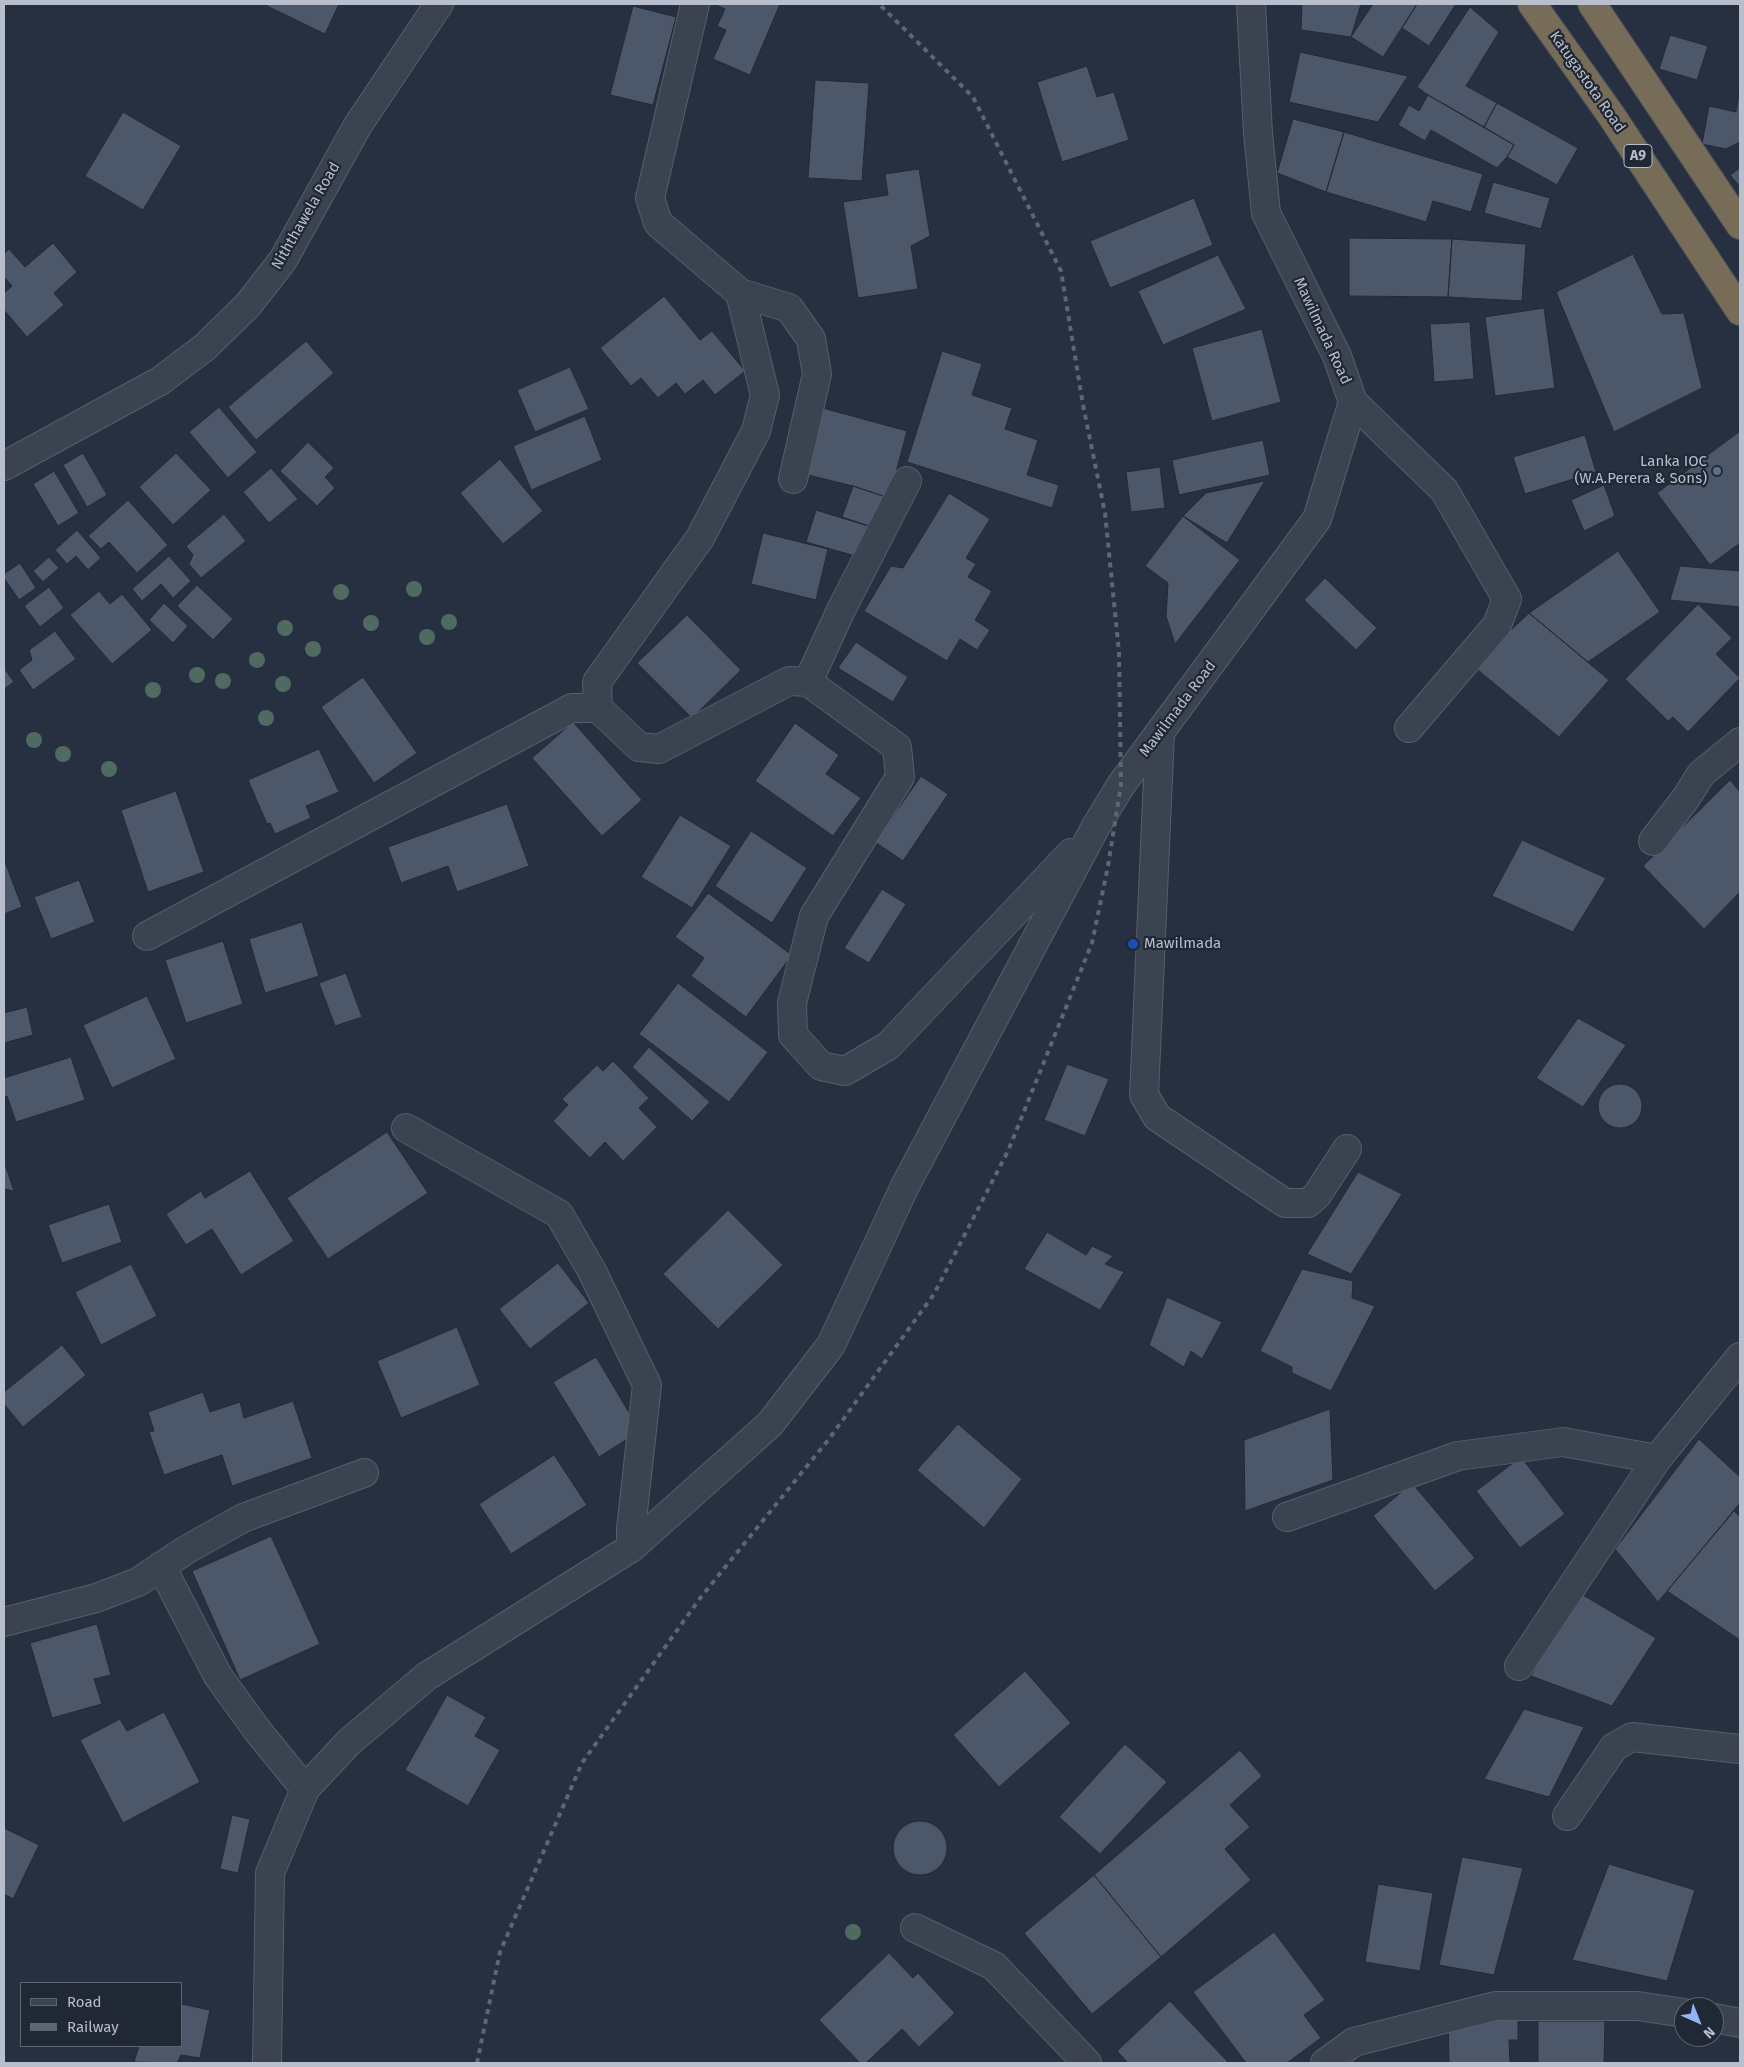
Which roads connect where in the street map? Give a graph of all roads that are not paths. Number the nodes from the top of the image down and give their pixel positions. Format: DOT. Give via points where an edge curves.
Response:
graph roads {
  1 [pos="439,4"];
  2 [pos="695,4"];
  3 [pos="1251,4"];
  4 [pos="1532,4"];
  5 [pos="1592,4"];
  6 [pos="1740,225"];
  7 [pos="740,293"];
  8 [pos="1740,311"];
  9 [pos="1354,402"];
  10 [pos="4,466"];
  11 [pos="793,479"];
  12 [pos="908,481"];
  13 [pos="808,682"];
  14 [pos="598,708"];
  15 [pos="1409,728"];
  16 [pos="1160,733"];
  17 [pos="1740,742"];
  18 [pos="1095,828"];
  19 [pos="1653,840"];
  20 [pos="147,936"];
  21 [pos="406,1128"];
  22 [pos="1348,1149"];
  23 [pos="1740,1357"];
  24 [pos="1657,1459"];
  25 [pos="364,1473"];
  26 [pos="1287,1517"];
  27 [pos="631,1548"];
  28 [pos="161,1566"];
  29 [pos="4,1622"];
  30 [pos="1519,1666"];
  31 [pos="1740,1749"];
  32 [pos="305,1790"];
  33 [pos="1567,1816"];
  34 [pos="915,1928"];
  35 [pos="1674,2011"];
  36 [pos="1724,2020"];
  37 [pos="1740,2023"];
  38 [pos="267,2063"];
  39 [pos="1087,2063"];
  40 [pos="1325,2063"];
  1 -- 10 [label="street, Niththawela Road" via="358,125 283,260 248,305 205,347 160,381"];
  2 -- 7 [label="street" via="650,198 658,223"];
  3 -- 9 [label="street, Mawilmada Road" via="1266,213 1336,356"];
  4 -- 8 [label="highway, Katugastota Road / A9" via="1611,115"];
  5 -- 6 [label="highway"];
  7 -- 11 [label="street" via="789,308 811,339 816,374"];
  7 -- 14 [label="street" via="765,395 756,431 700,538 597,682"];
  9 -- 15 [label="street" via="1444,490 1507,599 1497,625"];
  9 -- 16 [label="street, Mawilmada Road" via="1317,519"];
  12 -- 13 [label="street" via="841,610"];
  13 -- 14 [label="street" via="789,681 659,749 639,747"];
  13 -- 18 [label="street" via="896,747 900,777 814,916 792,1003 793,1035 821,1066 845,1071 888,1046"];
  14 -- 20 [label="street" via="572,708"];
  16 -- 18 [label="street, Mawilmada Road" via="1121,785"];
  16 -- 22 [label="street" via="1144,1095 1156,1117 1285,1203 1308,1203"];
  17 -- 19 [label="street" via="1700,774 1686,798"];
  18 -- 27 [label="street" via="905,1186 831,1345 770,1424"];
  21 -- 27 [label="street" via="559,1214 592,1271 647,1386"];
  23 -- 24 [label="street"];
  24 -- 26 [label="street" via="1563,1442 1458,1456"];
  24 -- 30 [label="street"];
  25 -- 28 [label="street" via="243,1518"];
  27 -- 32 [label="street" via="427,1676 349,1742"];
  28 -- 29 [label="street" via="138,1582 96,1598"];
  28 -- 32 [label="street" via="218,1676"];
  31 -- 33 [label="street" via="1632,1737 1614,1747"];
  32 -- 38 [label="street" via="270,1873"];
  34 -- 39 [label="street" via="994,1966"];
  35 -- 40 [label="street" via="1638,2006 1494,2006 1354,2042"];
  36 -- 37 [label="street"];
}
